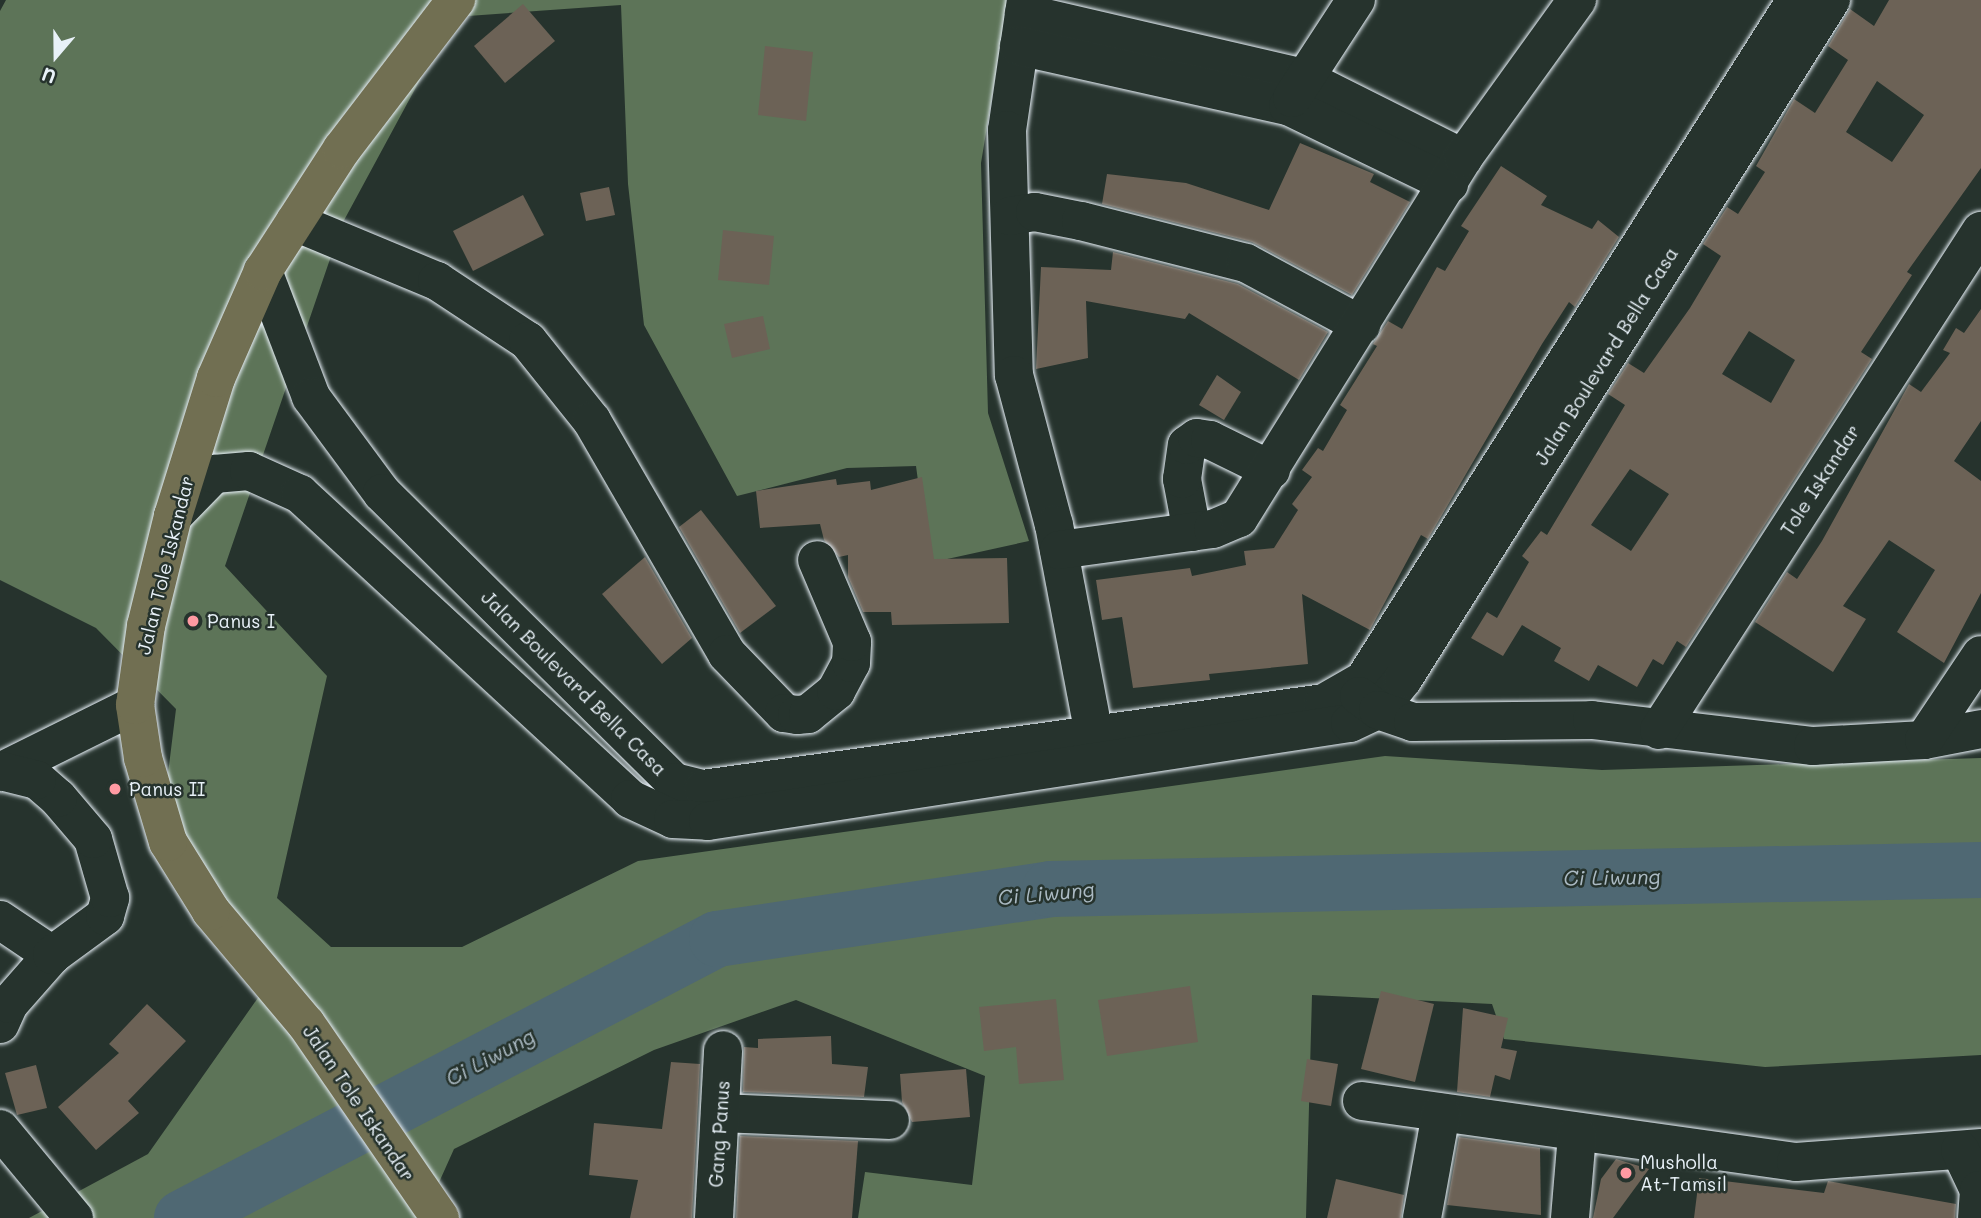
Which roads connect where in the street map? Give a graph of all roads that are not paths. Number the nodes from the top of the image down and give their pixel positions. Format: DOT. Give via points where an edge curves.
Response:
graph roads {
  1 [pos="456,0"];
  2 [pos="1356,0"];
  3 [pos="1577,0"];
  4 [pos="1796,0"];
  5 [pos="1831,0"];
  6 [pos="1023,20"];
  7 [pos="1296,92"];
  8 [pos="1456,171"];
  9 [pos="1010,216"];
  10 [pos="295,222"];
  11 [pos="1981,231"];
  12 [pos="263,271"];
  13 [pos="1361,325"];
  14 [pos="1270,470"];
  15 [pos="382,492"];
  16 [pos="173,516"];
  17 [pos="1192,532"];
  18 [pos="345,535"];
  19 [pos="1059,550"];
  20 [pos="817,560"];
  21 [pos="528,637"];
  22 [pos="1981,654"];
  23 [pos="493,672"];
  24 [pos="1365,701"];
  25 [pos="135,705"];
  26 [pos="1981,729"];
  27 [pos="1659,730"];
  28 [pos="1924,740"];
  29 [pos="1097,746"];
  30 [pos="0,771"];
  31 [pos="705,805"];
  32 [pos="0,920"];
  33 [pos="52,956"];
  34 [pos="0,1024"];
  35 [pos="723,1050"];
  36 [pos="1362,1101"];
  37 [pos="721,1113"];
  38 [pos="1441,1113"];
  39 [pos="890,1120"];
  40 [pos="0,1129"];
  41 [pos="1577,1134"];
  42 [pos="1970,1149"];
  43 [pos="433,1210"];
  44 [pos="75,1218"];
  45 [pos="714,1218"];
  46 [pos="1422,1218"];
  47 [pos="1570,1218"];
  48 [pos="1977,1218"];
  1 -- 10 [label="main road, Jalan Tole Iskandar" via="342,149"];
  2 -- 7 [label="street"];
  3 -- 8 [label="street"];
  4 -- 24 [label="street, Jalan Boulevard Bella Casa"];
  5 -- 24 [label="street, Jalan Boulevard Bella Casa" via="1403,679"];
  6 -- 7 [label="street"];
  6 -- 9 [label="street" via="1007,130"];
  7 -- 8 [label="street"];
  8 -- 13 [label="street"];
  9 -- 13 [label="street" via="1035,212 1081,221 1246,263"];
  9 -- 19 [label="street" via="1014,375"];
  10 -- 12 [label="main road, Jalan Tole Iskandar"];
  10 -- 20 [label="street" via="437,281 528,341 592,421 727,654 776,706 797,715 808,714 836,691 851,663 852,642"];
  11 -- 27 [label="street, Tole Iskandar"];
  12 -- 15 [label="street, Jalan Boulevard Bella Casa" via="311,397"];
  12 -- 16 [label="main road, Jalan Tole Iskandar" via="216,378"];
  13 -- 14 [label="street"];
  14 -- 17 [label="street" via="1239,518"];
  14 -- 17 [label="street" via="1210,440 1197,438 1186,445 1182,479"];
  15 -- 18 [label="street"];
  15 -- 21 [label="street, Jalan Boulevard Bella Casa"];
  16 -- 18 [label="street, Jalan Boulevard Bella Casa" via="214,474 249,471 300,494"];
  16 -- 25 [label="main road, Jalan Tole Iskandar" via="146,626"];
  17 -- 19 [label="street"];
  18 -- 23 [label="street, Jalan Boulevard Bella Casa"];
  19 -- 29 [label="street"];
  21 -- 23 [label="street"];
  21 -- 31 [label="street, Jalan Boulevard Bella Casa" via="674,782"];
  22 -- 28 [label="street"];
  23 -- 31 [label="street, Jalan Boulevard Bella Casa" via="630,799 673,820"];
  24 -- 27 [label="street" via="1413,722 1592,720"];
  24 -- 29 [label="street, Jalan Boulevard Bella Casa" via="1350,723"];
  25 -- 30 [label="street"];
  25 -- 43 [label="main road, Jalan Tole Iskandar" via="143,758 168,842 211,911 306,1024"];
  26 -- 28 [label="street"];
  27 -- 28 [label="street" via="1813,746"];
  29 -- 31 [label="street, Jalan Boulevard Bella Casa"];
  30 -- 33 [label="street" via="37,780 58,798 93,839 107,875 105,916"];
  32 -- 33 [label="street"];
  33 -- 34 [label="street" via="9,1004"];
  35 -- 37 [label="street, Gang Panus"];
  36 -- 38 [label="street"];
  37 -- 39 [label="street"];
  37 -- 45 [label="street, Gang Panus"];
  38 -- 41 [label="street"];
  38 -- 46 [label="street"];
  40 -- 44 [label="street"];
  41 -- 42 [label="street" via="1796,1161"];
  41 -- 47 [label="street"];
  42 -- 48 [label="street" via="1979,1190"];
}
